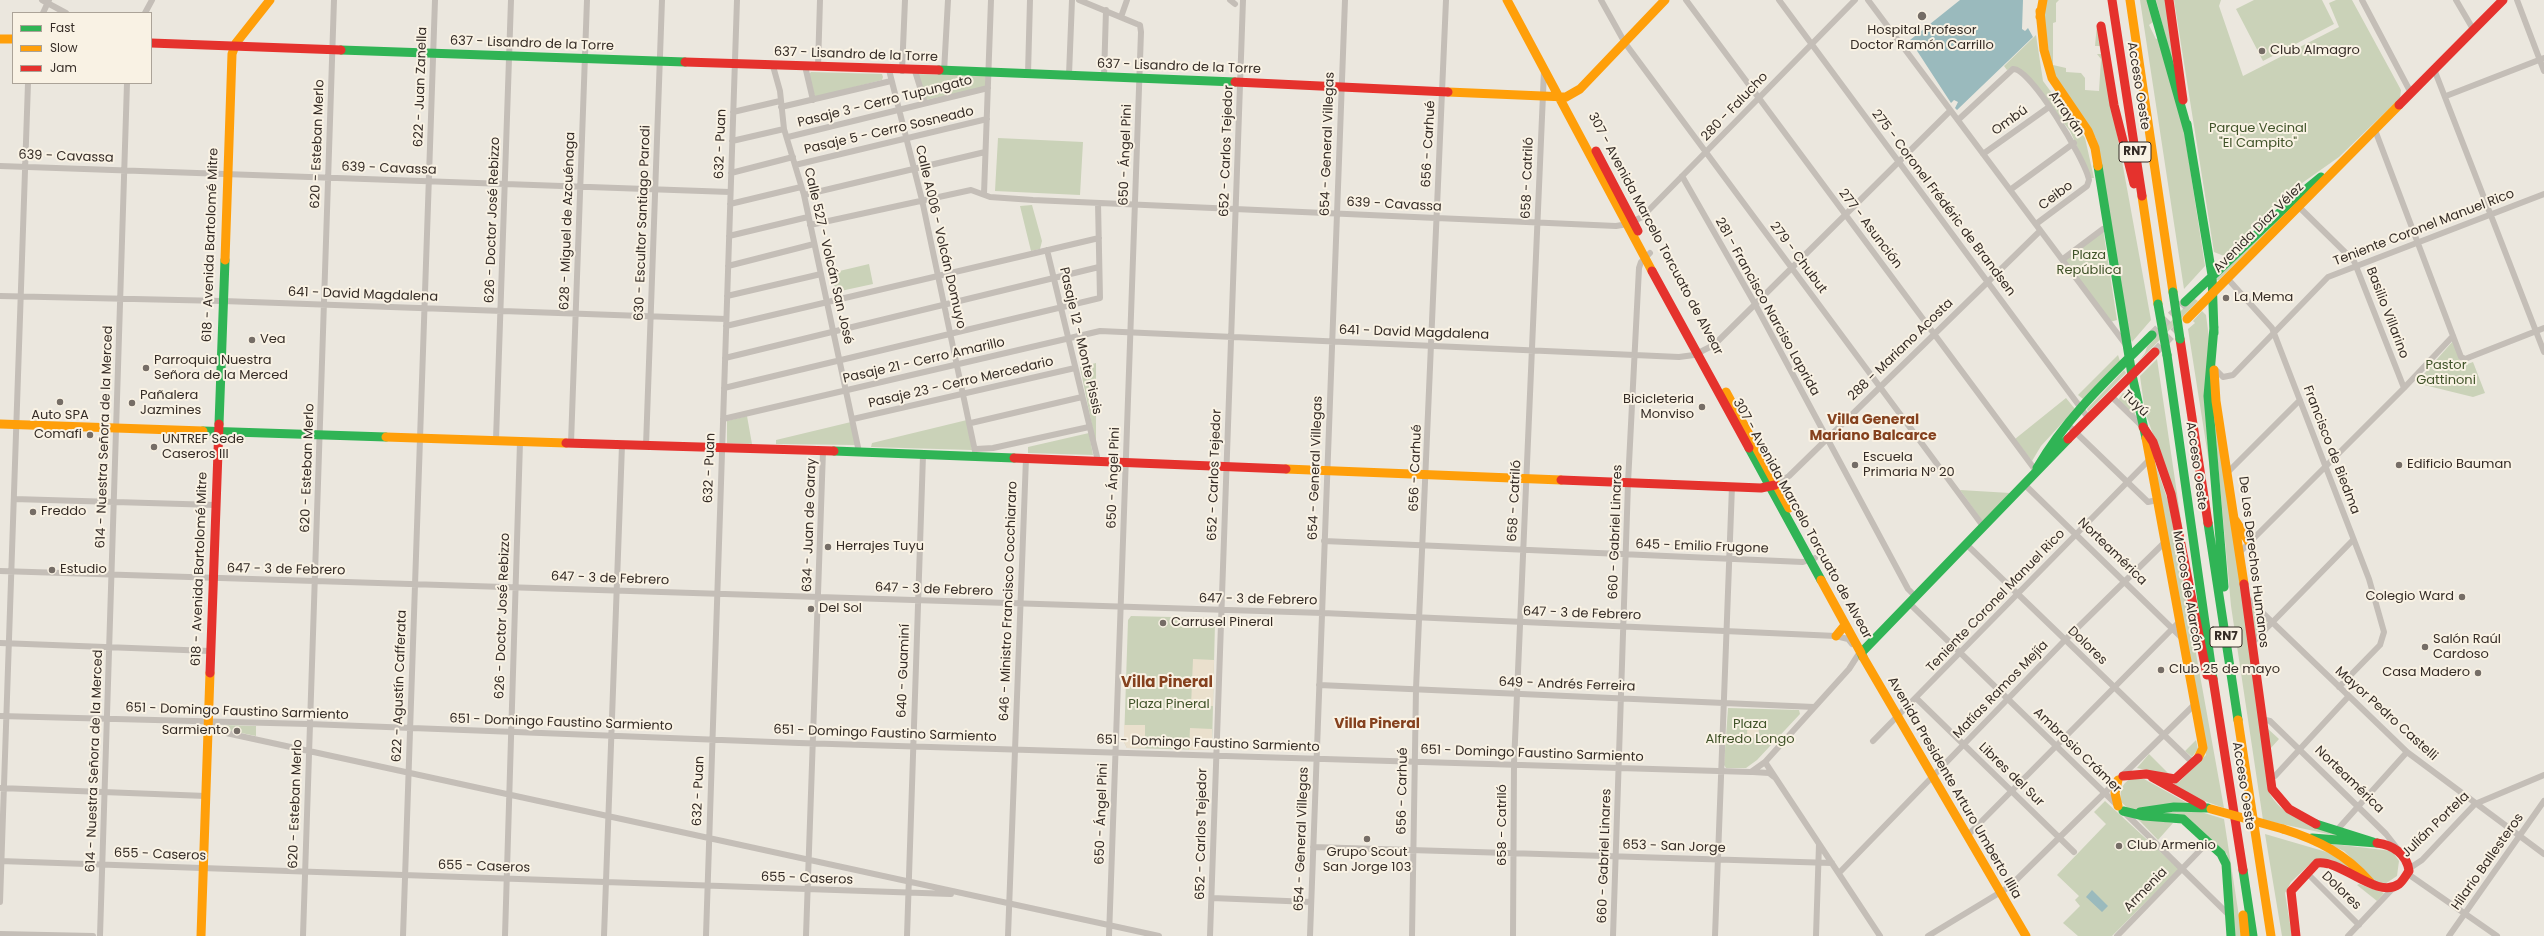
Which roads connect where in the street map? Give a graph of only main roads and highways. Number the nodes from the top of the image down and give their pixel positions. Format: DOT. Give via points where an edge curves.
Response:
graph roads {
  1 [pos="270,0"];
  2 [pos="1507,0"];
  3 [pos="1514,0"];
  4 [pos="1665,0"];
  5 [pos="2038,0"];
  6 [pos="2043,0"];
  7 [pos="2112,0"];
  8 [pos="2130,0"];
  9 [pos="2151,0"];
  10 [pos="2169,0"];
  11 [pos="2503,0"];
  12 [pos="2040,17"];
  13 [pos="2101,26"];
  14 [pos="0,39"];
  15 [pos="12,39"];
  16 [pos="152,43"];
  17 [pos="234,47"];
  18 [pos="1563,97"];
  19 [pos="2188,131"];
  20 [pos="2349,155"];
  21 [pos="2150,249"];
  22 [pos="2212,275"];
  23 [pos="2213,292"];
  24 [pos="2185,302"];
  25 [pos="2187,319"];
  26 [pos="2214,327"];
  27 [pos="2152,335"];
  28 [pos="2155,352"];
  29 [pos="2131,367"];
  30 [pos="0,424"];
  31 [pos="2143,427"];
  32 [pos="218,431"];
  33 [pos="2036,471"];
  34 [pos="1773,486"];
  35 [pos="2234,516"];
  36 [pos="2249,542"];
  37 [pos="1812,559"];
  38 [pos="1844,625"];
  39 [pos="1836,636"];
  40 [pos="2226,638"];
  41 [pos="1861,653"];
  42 [pos="2218,711"];
  43 [pos="2146,774"];
  44 [pos="2210,808"];
  45 [pos="2134,813"];
  46 [pos="2236,829"];
  47 [pos="2312,838"];
  48 [pos="2373,842"];
  49 [pos="2398,850"];
  50 [pos="2409,871"];
  51 [pos="2372,885"];
  52 [pos="2271,935"];
  53 [pos="201,936"];
  54 [pos="2026,936"];
  55 [pos="2231,936"];
  56 [pos="2245,936"];
  57 [pos="2253,936"];
  58 [pos="2296,936"];
  1 -- 17 [label="main road"];
  2 -- 18 [label="main road, 307 - Avenida Marcelo Torcuato de Alvear"];
  3 -- 18 [label="main road, 307 - Avenida Marcelo Torcuato de Alvear"];
  4 -- 18 [label="main road" via="1575,94"];
  5 -- 12 [label="main road, Marcos de Alarcón"];
  6 -- 12 [label="main road"];
  7 -- 21 [label="main road, Acceso Oeste / RN7"];
  8 -- 40 [label="main road, Acceso Oeste / RN7, bridge"];
  9 -- 19 [label="main road"];
  10 -- 19 [label="main road"];
  11 -- 20 [label="main road"];
  12 -- 29 [label="main road, Marcos de Alarcón" via="2048,66 2053,80 2094,141"];
  13 -- 21 [label="main road" via="2114,105"];
  14 -- 15 [label="main road"];
  16 -- 17 [label="main road, 637 - Lisandro de la Torre"];
  17 -- 18 [label="main road, 637 - Lisandro de la Torre" via="1069,75"];
  17 -- 32 [label="main road, 618 - Avenida Bartolomé Mitre"];
  18 -- 34 [label="main road, 307 - Avenida Marcelo Torcuato de Alvear"];
  19 -- 22 [label="main road, De Los Derechos Humanos"];
  20 -- 22 [label="main road" via="2293,200"];
  20 -- 23 [label="main road, Avenida Díaz Vélez"];
  21 -- 42 [label="main road, Acceso Oeste / RN7, bridge"];
  22 -- 23 [label="main road, De Los Derechos Humanos"];
  22 -- 24 [label="main road"];
  23 -- 25 [label="main road, Avenida Díaz Vélez"];
  23 -- 26 [label="main road, De Los Derechos Humanos"];
  26 -- 35 [label="main road, De Los Derechos Humanos" via="2216,401"];
  26 -- 40 [label="main road" via="2208,396 2223,567"];
  27 -- 29 [label="main road"];
  28 -- 29 [label="main road"];
  29 -- 31 [label="main road, Marcos de Alarcón"];
  29 -- 33 [label="main road" via="2111,396"];
  29 -- 33 [label="main road" via="2067,424 2045,453"];
  30 -- 32 [label="main road"];
  31 -- 42 [label="main road" via="2155,448 2171,494 2203,663"];
  31 -- 43 [label="main road, Marcos de Alarcón" via="2165,542 2176,625 2182,638 2203,748 2203,752 2194,763 2175,779"];
  32 -- 34 [label="main road" via="923,455 976,453 1026,458 1427,475"];
  32 -- 53 [label="main road, 618 - Avenida Bartolomé Mitre"];
  33 -- 41 [label="main road"];
  34 -- 37 [label="main road, 307 - Avenida Marcelo Torcuato de Alvear"];
  35 -- 36 [label="main road"];
  35 -- 48 [label="main road, De Los Derechos Humanos" via="2269,778 2274,794 2291,810"];
  37 -- 38 [label="main road, 307 - Avenida Marcelo Torcuato de Alvear"];
  37 -- 41 [label="main road, 307 - Avenida Marcelo Torcuato de Alvear" via="1854,632"];
  38 -- 39 [label="main road" via="1842,632"];
  38 -- 41 [label="main road, 307 - Avenida Marcelo Torcuato de Alvear"];
  40 -- 52 [label="main road, Acceso Oeste / RN7"];
  41 -- 54 [label="main road, Avenida Presidente Arturo Umberto Illia"];
  42 -- 46 [label="main road, Acceso Oeste / RN7"];
  43 -- 44 [label="main road"];
  43 -- 45 [label="main road, Marcos de Alarcón" via="2120,778 2115,793 2121,808"];
  44 -- 45 [label="main road" via="2174,807"];
  44 -- 47 [label="main road, bridge"];
  45 -- 55 [label="main road" via="2152,818 2183,819 2221,854 2226,864"];
  46 -- 56 [label="main road"];
  46 -- 57 [label="main road, Acceso Oeste / RN7"];
  47 -- 48 [label="main road" via="2355,843"];
  47 -- 51 [label="main road" via="2347,857"];
  48 -- 49 [label="main road, De Los Derechos Humanos"];
  49 -- 50 [label="main road, Norteamérica"];
  50 -- 51 [label="main road, Julián Portela" via="2396,885"];
  51 -- 58 [label="main road" via="2323,862 2317,863 2293,887 2290,896"];
}
